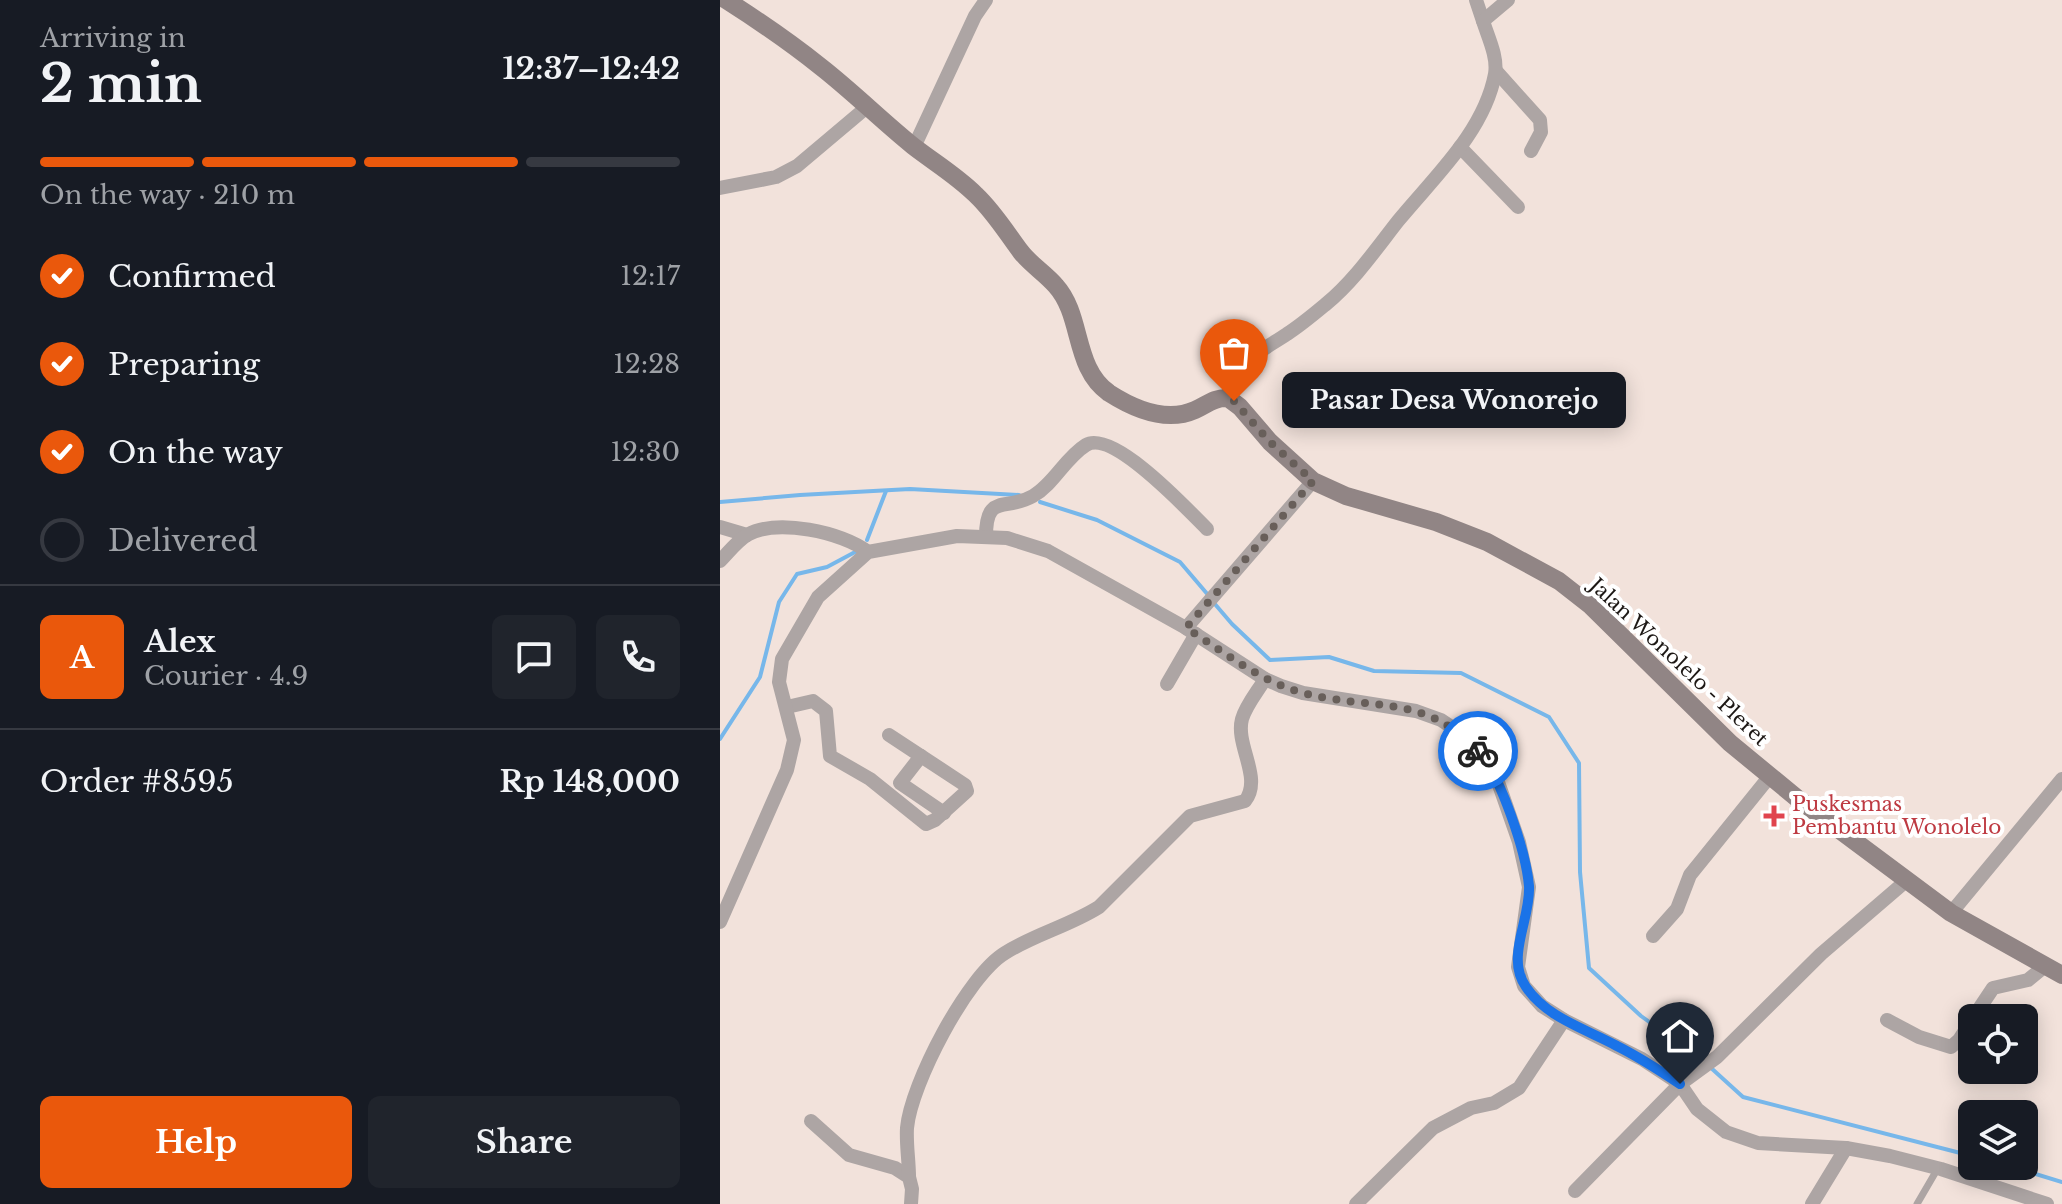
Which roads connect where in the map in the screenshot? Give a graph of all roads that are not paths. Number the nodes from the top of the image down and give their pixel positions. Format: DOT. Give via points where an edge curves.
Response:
graph roads {
  1 [pos="726,0"];
  2 [pos="986,0"];
  3 [pos="1476,0"];
  4 [pos="1508,0"];
  5 [pos="1483,21"];
  6 [pos="1496,71"];
  7 [pos="867,107"];
  8 [pos="914,147"];
  9 [pos="1460,147"];
  10 [pos="1531,151"];
  11 [pos="720,188"];
  12 [pos="1518,207"];
  13 [pos="1228,398"];
  14 [pos="1313,481"];
  15 [pos="720,527"];
  16 [pos="1207,529"];
  17 [pos="747,535"];
  18 [pos="986,537"];
  19 [pos="868,552"];
  20 [pos="720,561"];
  21 [pos="1191,631"];
  22 [pos="1265,679"];
  23 [pos="1167,684"];
  24 [pos="787,707"];
  25 [pos="889,735"];
  26 [pos="921,756"];
  27 [pos="1770,776"];
  28 [pos="2062,779"];
  29 [pos="944,813"];
  30 [pos="1906,881"];
  31 [pos="725,900"];
  32 [pos="1951,913"];
  33 [pos="720,922"];
  34 [pos="1653,936"];
  35 [pos="2054,971"];
  36 [pos="1983,1004"];
  37 [pos="1564,1020"];
  38 [pos="1887,1020"];
  39 [pos="1958,1041"];
  40 [pos="1680,1084"];
  41 [pos="811,1121"];
  42 [pos="1846,1148"];
  43 [pos="1938,1168"];
  44 [pos="909,1177"];
  45 [pos="1575,1191"];
  46 [pos="911,1204"];
  47 [pos="1356,1204"];
  48 [pos="1812,1204"];
  49 [pos="1917,1204"];
  50 [pos="2047,1204"];
  1 -- 7 [label="main road" via="767,26"];
  2 -- 8 [label="street"];
  3 -- 5 [label="street"];
  4 -- 5 [label="street"];
  5 -- 6 [label="street"];
  6 -- 9 [label="street" via="1483,109"];
  6 -- 10 [label="street" via="1540,120 1541,132"];
  7 -- 8 [label="main road"];
  7 -- 11 [label="street" via="797,166 776,177"];
  8 -- 13 [label="main road" via="978,197 1056,286 1070,310 1088,368 1108,392 1147,412 1168,416"];
  9 -- 12 [label="street"];
  9 -- 13 [label="street" via="1329,301 1235,373"];
  13 -- 14 [label="main road, Jalan Wonolelo - Pleret"];
  14 -- 21 [label="street"];
  14 -- 27 [label="main road, Jalan Wonolelo - Pleret" via="1449,527 1559,581"];
  15 -- 17 [label="street"];
  16 -- 18 [label="street" via="1146,472 1098,442 1080,450 1038,493 991,508"];
  17 -- 19 [label="street" via="788,528 844,539"];
  17 -- 20 [label="street"];
  18 -- 19 [label="street" via="957,536"];
  18 -- 21 [label="street" via="1048,551"];
  19 -- 24 [label="street" via="818,597 782,659 779,682"];
  21 -- 22 [label="street"];
  21 -- 23 [label="street"];
  22 -- 37 [label="street" via="1303,693 1416,711 1462,734 1483,756 1498,782 1529,887 1518,967 1524,986"];
  22 -- 44 [label="street" via="1242,718 1251,785 1245,801 1190,816 1099,907 1002,954 982,972 932,1056 911,1109"];
  24 -- 29 [label="street" via="813,701 826,711 830,756 870,779 926,824"];
  24 -- 31 [label="street" via="794,740 787,770"];
  25 -- 26 [label="street"];
  26 -- 29 [label="street" via="900,783"];
  26 -- 29 [label="street" via="965,785 967,791"];
  27 -- 30 [label="main road, Jalan Wonolelo - Pleret"];
  27 -- 34 [label="street" via="1690,875 1677,909"];
  28 -- 32 [label="street"];
  30 -- 32 [label="main road, Jalan Wonolelo - Pleret"];
  30 -- 40 [label="street" via="1811,963 1717,1057"];
  31 -- 33 [label="street"];
  32 -- 35 [label="main road, Jalan Wonolelo - Pleret"];
  35 -- 36 [label="street" via="1993,988"];
  37 -- 40 [label="street"];
  37 -- 47 [label="street" via="1519,1088 1433,1128"];
  38 -- 39 [label="street" via="1951,1047"];
  40 -- 42 [label="street" via="1697,1109 1726,1132 1758,1143"];
  40 -- 45 [label="street"];
  41 -- 44 [label="street" via="849,1155"];
  42 -- 43 [label="street"];
  42 -- 48 [label="street"];
  43 -- 49 [label="lane"];
  43 -- 50 [label="street"];
  44 -- 46 [label="street"];
}
